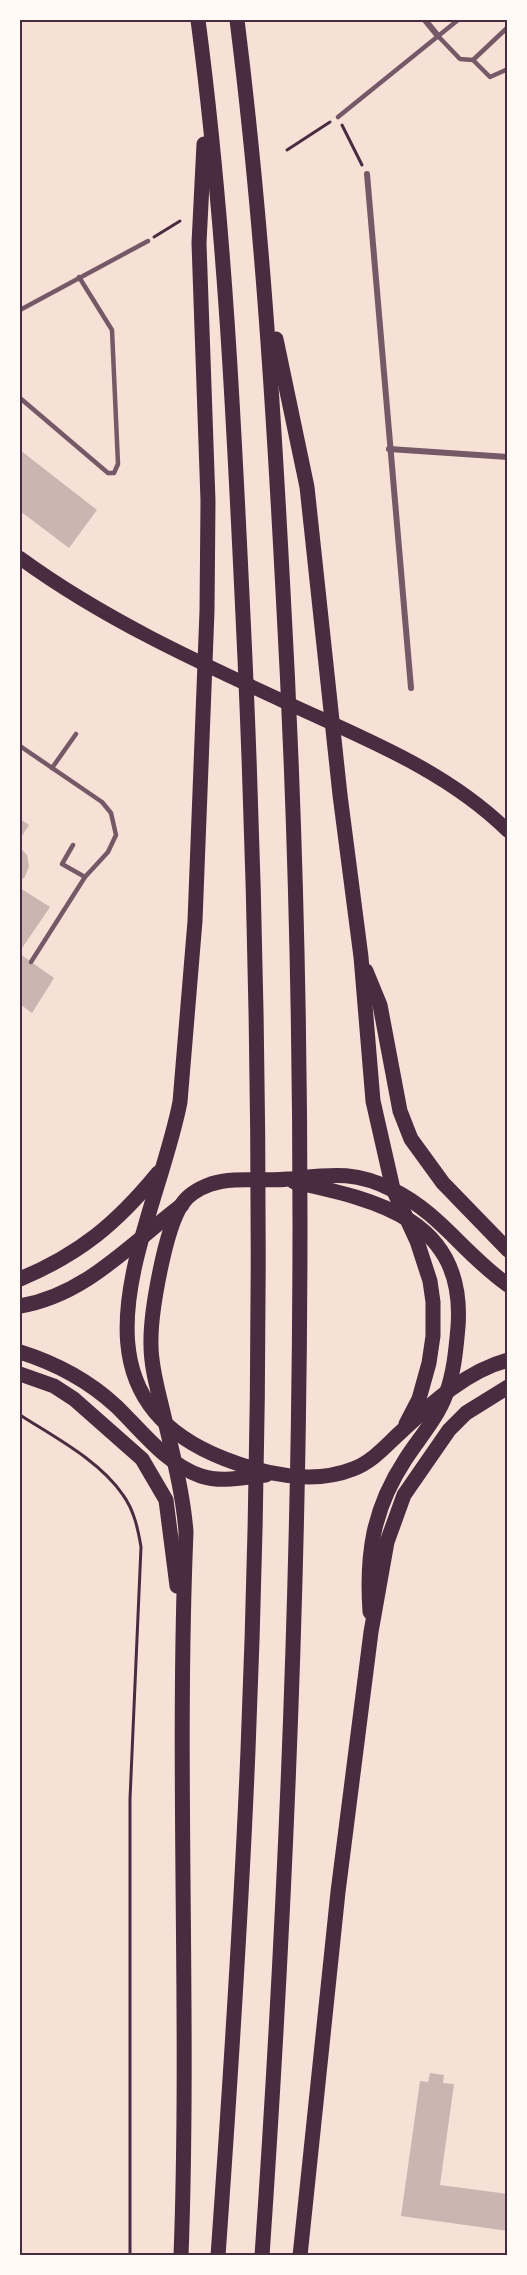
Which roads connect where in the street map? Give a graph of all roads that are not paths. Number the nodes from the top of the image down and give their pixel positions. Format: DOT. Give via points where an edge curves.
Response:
graph roads {
  1 [pos="198,20"];
  2 [pos="237,20"];
  3 [pos="424,20"];
  4 [pos="458,20"];
  5 [pos="507,27"];
  6 [pos="438,36"];
  7 [pos="473,60"];
  8 [pos="507,69"];
  9 [pos="207,90"];
  10 [pos="338,117"];
  11 [pos="367,174"];
  12 [pos="148,241"];
  13 [pos="79,277"];
  14 [pos="266,292"];
  15 [pos="20,310"];
  16 [pos="20,398"];
  17 [pos="389,450"];
  18 [pos="507,457"];
  19 [pos="20,558"];
  20 [pos="411,688"];
  21 [pos="76,734"];
  22 [pos="20,746"];
  23 [pos="52,768"];
  24 [pos="507,831"];
  25 [pos="73,845"];
  26 [pos="85,877"];
  27 [pos="361,957"];
  28 [pos="31,962"];
  29 [pos="164,1166"];
  30 [pos="286,1180"];
  31 [pos="393,1189"];
  32 [pos="182,1204"];
  33 [pos="404,1216"];
  34 [pos="142,1235"];
  35 [pos="507,1250"];
  36 [pos="20,1279"];
  37 [pos="507,1285"];
  38 [pos="20,1306"];
  39 [pos="20,1352"];
  40 [pos="507,1360"];
  41 [pos="20,1374"];
  42 [pos="507,1387"];
  43 [pos="446,1394"];
  44 [pos="166,1425"];
  45 [pos="403,1430"];
  46 [pos="173,1460"];
  47 [pos="278,1474"];
  48 [pos="182,1624"];
  49 [pos="371,1632"];
  50 [pos="181,2256"];
  51 [pos="218,2256"];
  52 [pos="262,2256"];
  53 [pos="300,2256"];
  1 -- 9 [label="highway"];
  2 -- 14 [label="highway"];
  3 -- 6 [label="street"];
  4 -- 6 [label="lane"];
  5 -- 7 [label="lane"];
  6 -- 7 [label="lane" via="460,59"];
  6 -- 10 [label="lane"];
  7 -- 8 [label="lane" via="490,77"];
  9 -- 29 [label="highway" via="199,243 208,501 202,751 184,1061 179,1111"];
  9 -- 51 [label="highway" via="231,364 249,758 259,1231 255,1520 237,1985"];
  11 -- 17 [label="street"];
  12 -- 13 [label="lane"];
  13 -- 15 [label="lane"];
  13 -- 16 [label="lane" via="112,330 118,464 114,473 108,473"];
  14 -- 27 [label="highway" via="306,487"];
  14 -- 52 [label="highway" via="293,778 300,1227 292,1731"];
  17 -- 18 [label="street"];
  17 -- 20 [label="street"];
  19 -- 24 [label="main road" via="66,591 136,631 441,778"];
  21 -- 23 [label="lane"];
  22 -- 23 [label="lane"];
  23 -- 26 [label="lane" via="102,802 111,813 116,835 108,852"];
  25 -- 26 [label="lane" via="62,864"];
  26 -- 28 [label="lane"];
  27 -- 31 [label="highway" via="373,1101"];
  27 -- 35 [label="highway" via="380,1005 400,1111 411,1139 443,1184"];
  29 -- 34 [label="highway"];
  29 -- 36 [label="highway" via="104,1231 65,1258"];
  30 -- 31 [label="highway" via="351,1174"];
  30 -- 32 [label="highway" via="218,1182 196,1191"];
  30 -- 33 [label="highway" via="358,1195"];
  31 -- 33 [label="highway"];
  31 -- 37 [label="highway" via="426,1209"];
  32 -- 34 [label="highway"];
  32 -- 44 [label="highway" via="169,1238 152,1320 152,1365"];
  33 -- 43 [label="highway" via="438,1247 456,1285 457,1343"];
  33 -- 45 [label="highway" via="426,1266 434,1318 429,1363"];
  34 -- 38 [label="highway" via="99,1273 77,1286 45,1301"];
  34 -- 44 [label="highway" via="129,1291 127,1347 138,1384"];
  39 -- 46 [label="highway" via="86,1382"];
  40 -- 43 [label="highway" via="471,1374"];
  41 -- 48 [label="highway" via="54,1386 74,1399 153,1473 169,1514"];
  42 -- 49 [label="highway" via="466,1413 449,1430 404,1495 387,1542"];
  43 -- 45 [label="highway"];
  43 -- 49 [label="highway" via="396,1474 374,1528 367,1571"];
  44 -- 46 [label="highway"];
  44 -- 47 [label="highway" via="186,1442 214,1455"];
  45 -- 47 [label="highway" via="376,1455 353,1469 320,1476"];
  46 -- 47 [label="highway" via="214,1479"];
  46 -- 48 [label="highway" via="186,1532"];
  48 -- 50 [label="highway" via="185,2072"];
  49 -- 53 [label="highway" via="338,1893"];
}
